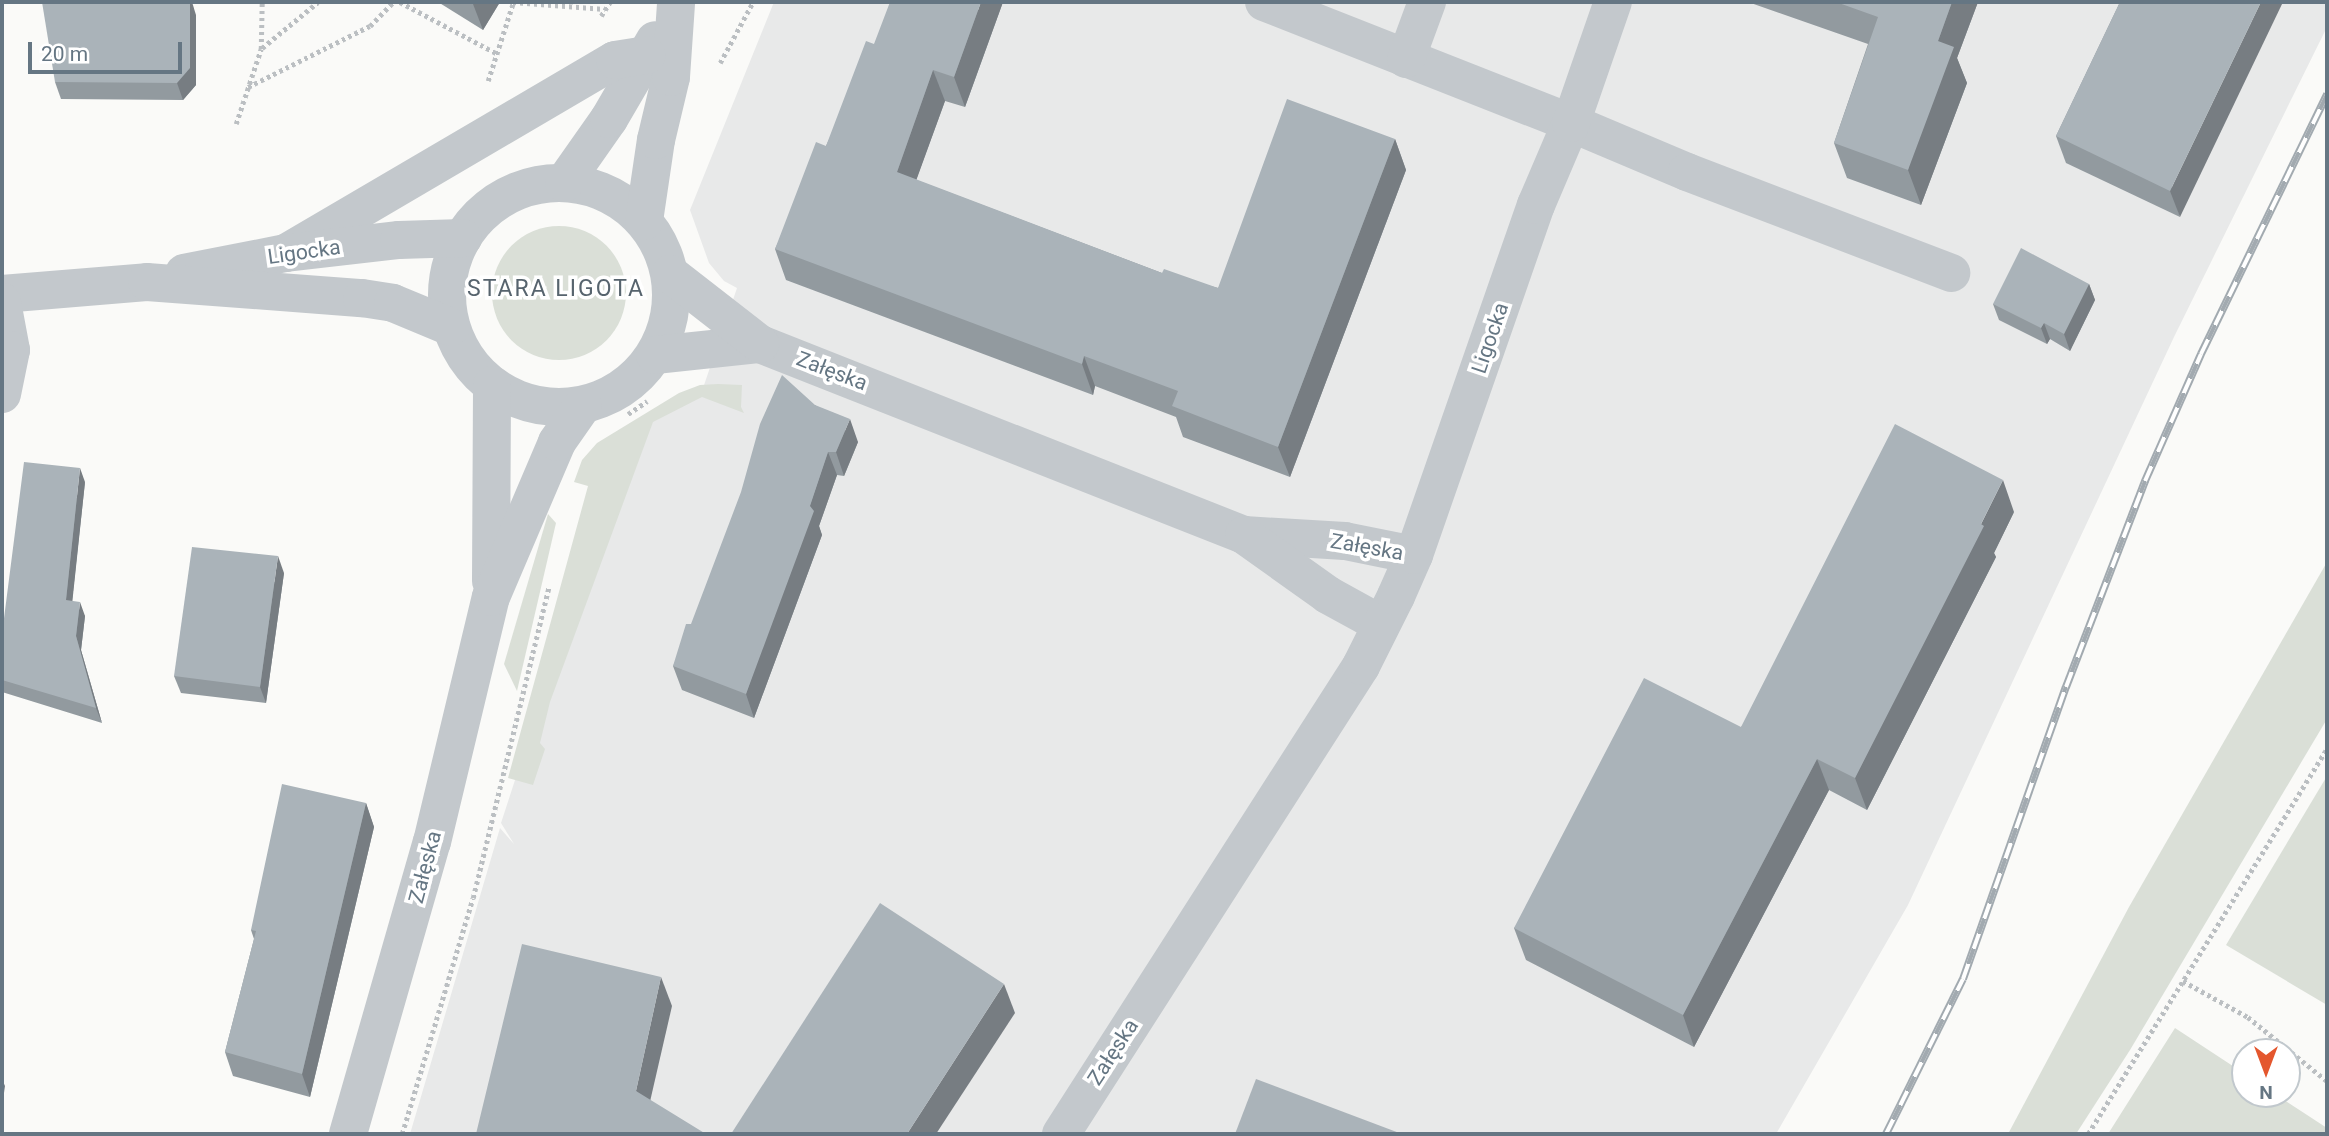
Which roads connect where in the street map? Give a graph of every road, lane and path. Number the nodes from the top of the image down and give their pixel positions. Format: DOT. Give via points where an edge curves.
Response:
graph roads {
  1 [pos="262,2"];
  2 [pos="318,2"];
  3 [pos="393,2"];
  4 [pos="400,2"];
  5 [pos="513,2"];
  6 [pos="610,2"];
  7 [pos="753,2"];
  8 [pos="1264,2"];
  9 [pos="1427,2"];
  10 [pos="1613,2"];
  11 [pos="677,3"];
  12 [pos="606,9"];
  13 [pos="598,20"];
  14 [pos="261,49"];
  15 [pos="496,53"];
  16 [pos="647,55"];
  17 [pos="1406,59"];
  18 [pos="717,70"];
  19 [pos="486,86"];
  20 [pos="248,87"];
  21 [pos="1571,123"];
  22 [pos="236,124"];
  23 [pos="565,183"];
  24 [pos="644,221"];
  25 [pos="463,238"];
  26 [pos="286,253"];
  27 [pos="1951,273"];
  28 [pos="670,274"];
  29 [pos="147,282"];
  30 [pos="2,294"];
  31 [pos="2,302"];
  32 [pos="451,327"];
  33 [pos="760,344"];
  34 [pos="655,355"];
  35 [pos="492,384"];
  36 [pos="2,394"];
  37 [pos="657,395"];
  38 [pos="583,405"];
  39 [pos="623,417"];
  40 [pos="1244,535"];
  41 [pos="1414,555"];
  42 [pos="551,581"];
  43 [pos="491,597"];
  44 [pos="1381,624"];
  45 [pos="2327,749"];
  46 [pos="2183,981"];
  47 [pos="2327,1081"];
  48 [pos="348,1134"];
  49 [pos="402,1134"];
  50 [pos="1060,1134"];
  51 [pos="2088,1134"];
  1 -- 14 [label="path"];
  2 -- 14 [label="path"];
  3 -- 20 [label="path" via="370,26"];
  4 -- 15 [label="path"];
  5 -- 12 [label="path"];
  5 -- 15 [label="path"];
  6 -- 12 [label="path"];
  7 -- 18 [label="path"];
  8 -- 17 [label="street"];
  9 -- 17 [label="street"];
  10 -- 21 [label="street, Ligocka"];
  11 -- 16 [label="street"];
  11 -- 24 [label="street" via="671,77"];
  12 -- 13 [label="path"];
  14 -- 20 [label="path"];
  15 -- 19 [label="path"];
  16 -- 23 [label="street"];
  16 -- 26 [label="street" via="615,60"];
  17 -- 21 [label="street"];
  20 -- 22 [label="path"];
  21 -- 27 [label="street"];
  21 -- 41 [label="street, Ligocka" via="1536,205"];
  23 -- 24 [label="street" via="608,194"];
  23 -- 25 [label="street" via="530,187 499,200"];
  24 -- 28 [label="street"];
  25 -- 26 [label="street, Ligocka"];
  25 -- 32 [label="street" via="454,254 447,290"];
  26 -- 29 [label="street, Ligocka" via="220,263"];
  28 -- 33 [label="street"];
  28 -- 34 [label="street" via="668,324"];
  29 -- 30 [label="street, Ligocka"];
  29 -- 32 [label="street, Ligocka" via="362,298 393,303"];
  31 -- 36 [label="street" via="10,350"];
  32 -- 35 [label="street" via="471,365"];
  33 -- 34 [label="street"];
  33 -- 40 [label="street, Załęska"];
  34 -- 38 [label="street" via="624,387"];
  35 -- 38 [label="street" via="526,402"];
  35 -- 43 [label="street, Załęska"];
  37 -- 39 [label="path"];
  38 -- 43 [label="street, Załęska" via="557,442"];
  40 -- 41 [label="street, Załęska" via="1345,541"];
  40 -- 44 [label="street" via="1328,595"];
  41 -- 44 [label="street, Załęska"];
  42 -- 49 [label="path" via="473,898"];
  43 -- 48 [label="street, Załęska" via="432,842"];
  44 -- 50 [label="street, Załęska" via="1361,666"];
  45 -- 46 [label="path"];
  46 -- 47 [label="path" via="2248,1017"];
  46 -- 51 [label="path"];
}
